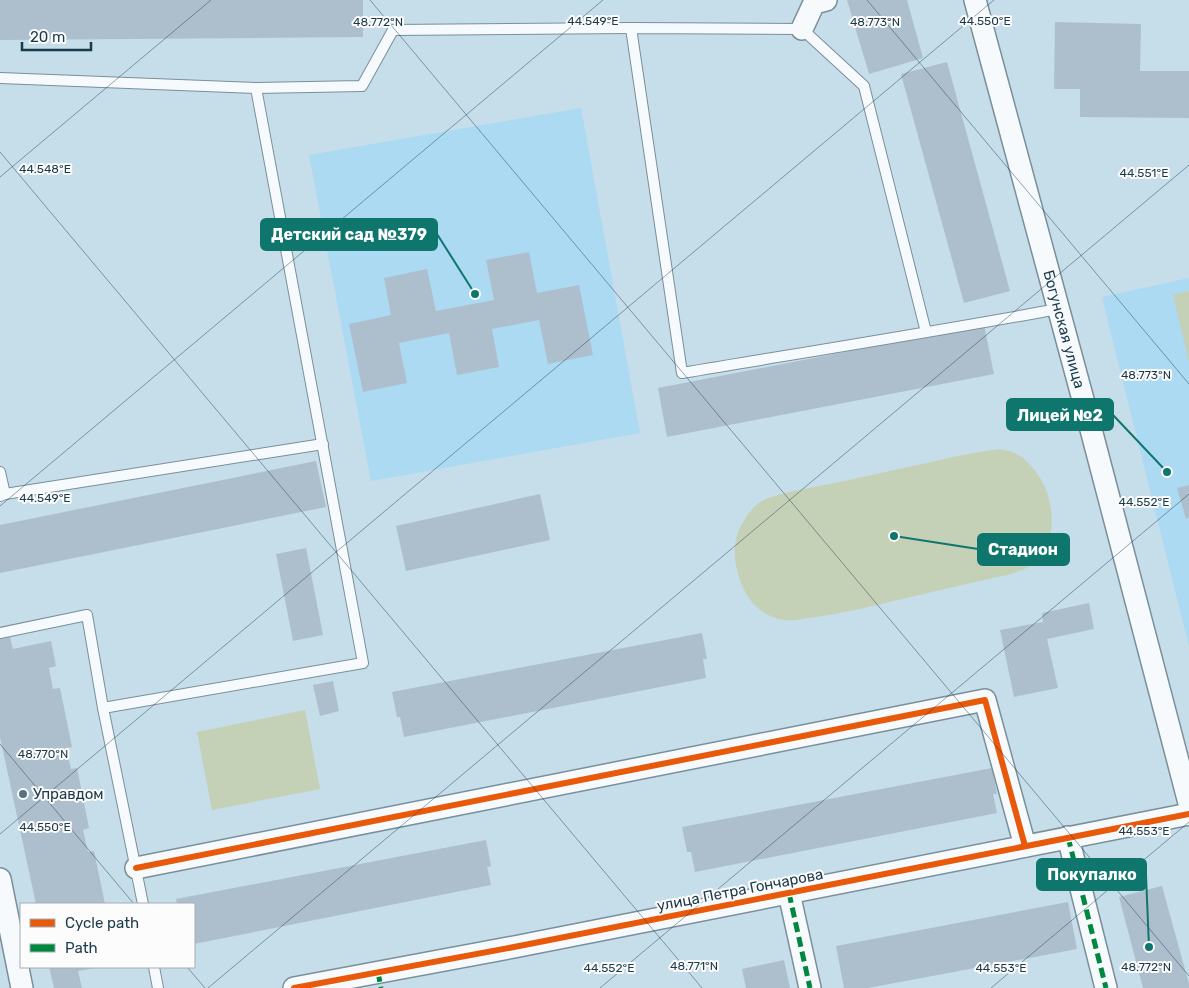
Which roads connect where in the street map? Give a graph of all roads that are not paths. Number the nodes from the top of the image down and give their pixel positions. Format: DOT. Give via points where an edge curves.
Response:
graph roads {
  1 [pos="826,0"];
  2 [pos="976,0"];
  3 [pos="631,28"];
  4 [pos="802,29"];
  5 [pos="0,78"];
  6 [pos="256,88"];
  7 [pos="1058,310"];
  8 [pos="926,332"];
  9 [pos="323,444"];
  10 [pos="0,472"];
  11 [pos="2,495"];
  12 [pos="0,633"];
  13 [pos="103,708"];
  14 [pos="1189,803"];
  15 [pos="1189,814"];
  16 [pos="1068,837"];
  17 [pos="1025,846"];
  18 [pos="136,868"];
  19 [pos="0,879"];
  20 [pos="789,892"];
  21 [pos="142,903"];
  22 [pos="154,968"];
  23 [pos="380,980"];
  24 [pos="22,988"];
  25 [pos="158,988"];
  26 [pos="294,988"];
  27 [pos="810,988"];
  28 [pos="1106,988"];
  1 -- 4 [label="street" via="814,3"];
  2 -- 7 [label="street, Богунская улица"];
  3 -- 4 [label="lane"];
  3 -- 6 [label="lane" via="393,30 362,86"];
  3 -- 8 [label="lane" via="682,373"];
  4 -- 8 [label="lane" via="864,86"];
  5 -- 6 [label="lane"];
  6 -- 9 [label="lane"];
  7 -- 8 [label="lane"];
  7 -- 14 [label="street, Богунская улица"];
  9 -- 11 [label="lane"];
  9 -- 13 [label="lane" via="363,663"];
  10 -- 11 [label="lane"];
  12 -- 13 [label="lane" via="87,615"];
  13 -- 18 [label="lane"];
  15 -- 16 [label="street, улица Петра Гончарова"];
  16 -- 17 [label="street, улица Петра Гончарова"];
  16 -- 28 [label="street"];
  17 -- 18 [label="street" via="985,700"];
  17 -- 20 [label="street, улица Петра Гончарова"];
  18 -- 21 [label="lane"];
  19 -- 24 [label="street"];
  20 -- 23 [label="street, улица Петра Гончарова"];
  20 -- 27 [label="street"];
  22 -- 25 [label="lane"];
  23 -- 26 [label="street, улица Петра Гончарова"];
}
